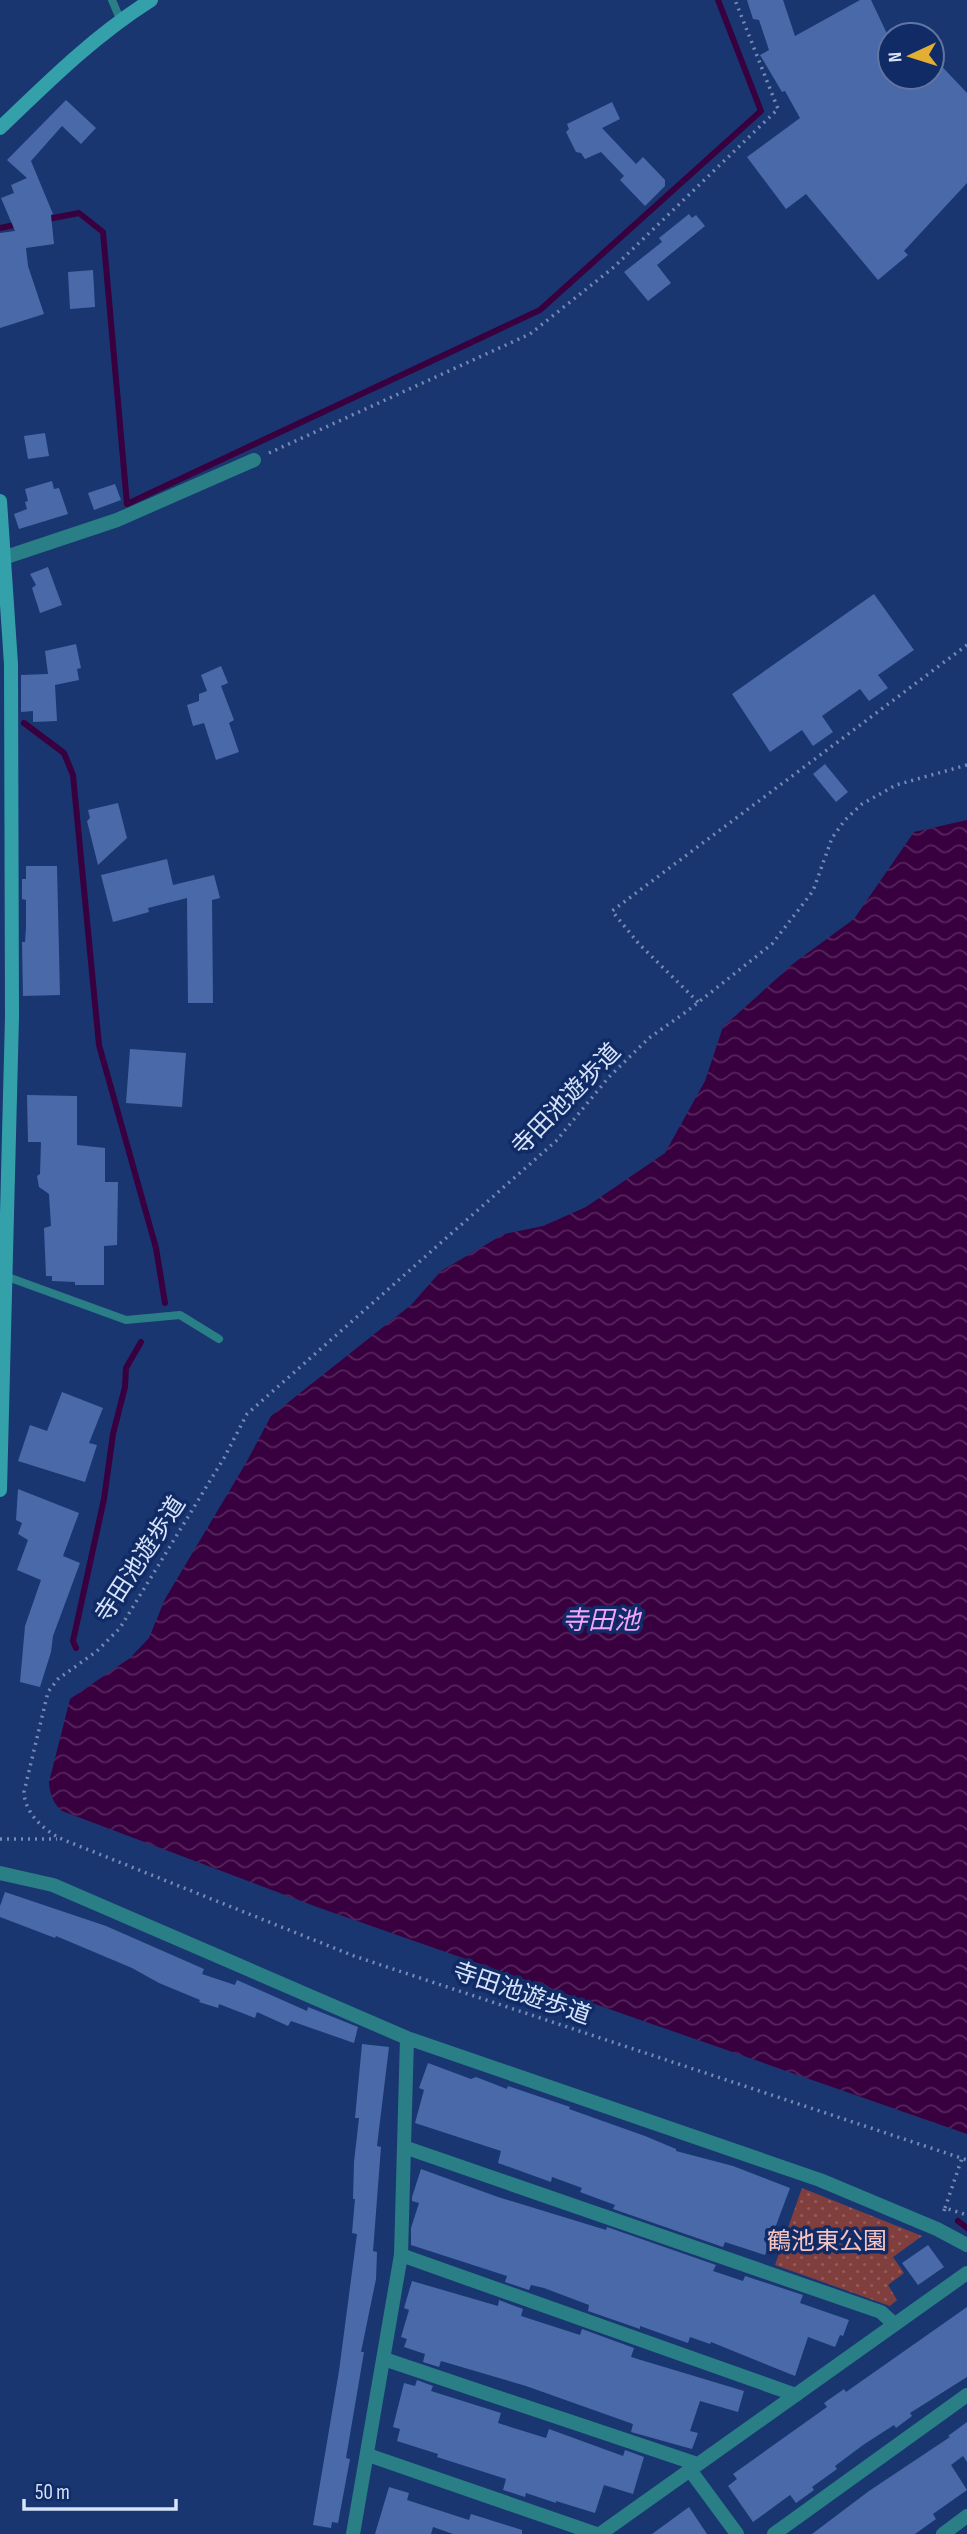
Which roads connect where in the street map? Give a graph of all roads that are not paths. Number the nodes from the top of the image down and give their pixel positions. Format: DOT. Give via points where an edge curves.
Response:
graph roads {
  1 [pos="112,0"];
  2 [pos="151,0"];
  3 [pos="120,19"];
  4 [pos="0,128"];
  5 [pos="254,460"];
  6 [pos="0,501"];
  7 [pos="3,558"];
  8 [pos="5,1276"];
  9 [pos="219,1339"];
  10 [pos="0,1490"];
  11 [pos="0,1873"];
  12 [pos="407,2038"];
  13 [pos="404,2147"];
  14 [pos="967,2245"];
  15 [pos="401,2255"];
  16 [pos="967,2273"];
  17 [pos="894,2324"];
  18 [pos="384,2359"];
  19 [pos="796,2395"];
  20 [pos="967,2395"];
  21 [pos="368,2455"];
  22 [pos="694,2467"];
  23 [pos="967,2516"];
  24 [pos="354,2534"];
  25 [pos="598,2534"];
  26 [pos="737,2534"];
  27 [pos="774,2534"];
  28 [pos="943,2534"];
  1 -- 3 [label="lane"];
  2 -- 3 [label="street"];
  3 -- 4 [label="street" via="68,61"];
  5 -- 7 [label="street" via="117,520"];
  6 -- 7 [label="street"];
  7 -- 8 [label="street" via="11,664 12,989"];
  8 -- 9 [label="lane" via="126,1320 180,1315"];
  8 -- 10 [label="street"];
  11 -- 12 [label="street" via="53,1885"];
  12 -- 13 [label="street"];
  12 -- 14 [label="street" via="820,2180"];
  13 -- 15 [label="street"];
  13 -- 17 [label="street" via="881,2312"];
  15 -- 18 [label="street"];
  15 -- 19 [label="street"];
  16 -- 17 [label="street"];
  17 -- 19 [label="street"];
  18 -- 21 [label="street"];
  18 -- 22 [label="street"];
  19 -- 22 [label="street"];
  20 -- 27 [label="street"];
  21 -- 24 [label="street"];
  21 -- 25 [label="street"];
  22 -- 25 [label="street"];
  22 -- 26 [label="street"];
  23 -- 28 [label="street"];
}
